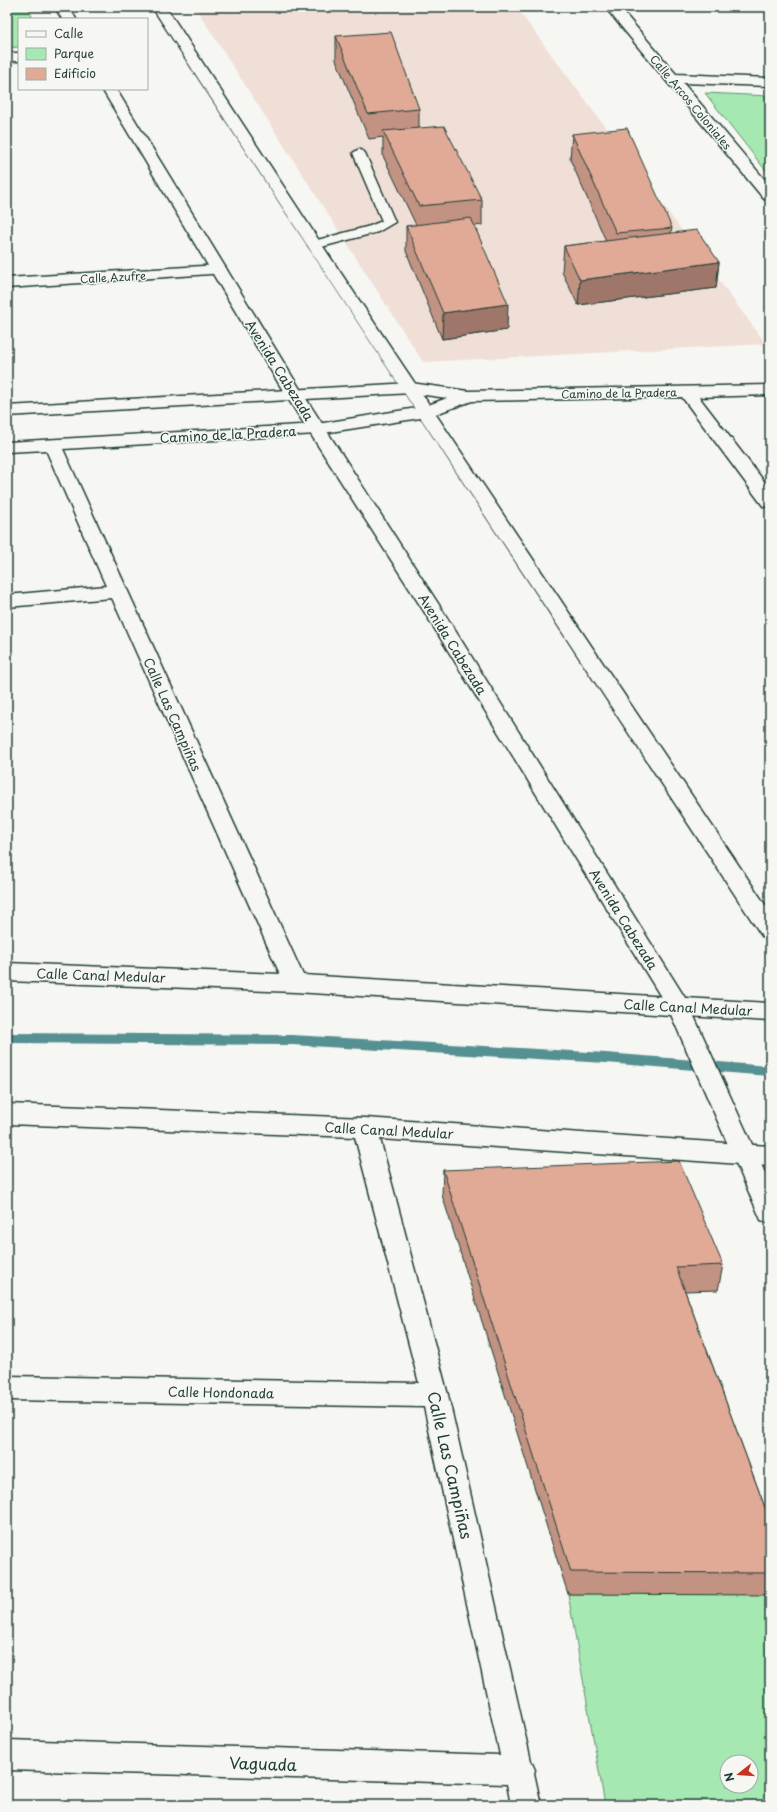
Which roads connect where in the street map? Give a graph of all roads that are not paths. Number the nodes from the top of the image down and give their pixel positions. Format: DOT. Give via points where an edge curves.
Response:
graph roads {
  1 [pos="62,7"];
  2 [pos="159,7"];
  3 [pos="612,7"];
  4 [pos="68,18"];
  5 [pos="7,57"];
  6 [pos="18,57"];
  7 [pos="671,78"];
  8 [pos="770,82"];
  9 [pos="110,90"];
  10 [pos="359,153"];
  11 [pos="770,196"];
  12 [pos="314,245"];
  13 [pos="219,270"];
  14 [pos="7,283"];
  15 [pos="411,388"];
  16 [pos="770,390"];
  17 [pos="687,392"];
  18 [pos="294,394"];
  19 [pos="468,396"];
  20 [pos="7,411"];
  21 [pos="427,412"];
  22 [pos="317,429"];
  23 [pos="52,444"];
  24 [pos="7,447"];
  25 [pos="770,502"];
  26 [pos="118,591"];
  27 [pos="7,601"];
  28 [pos="770,930"];
  29 [pos="7,972"];
  30 [pos="295,983"];
  31 [pos="679,1008"];
  32 [pos="770,1012"];
  33 [pos="7,1114"];
  34 [pos="365,1128"];
  35 [pos="746,1154"];
  36 [pos="770,1156"];
  37 [pos="770,1213"];
  38 [pos="7,1388"];
  39 [pos="435,1395"];
  40 [pos="7,1755"];
  41 [pos="520,1770"];
  42 [pos="526,1805"];
  1 -- 4 [label="street"];
  2 -- 12 [label="street"];
  3 -- 7 [label="street, Calle Arcos Coloniales"];
  5 -- 6 [label="street"];
  7 -- 8 [label="street"];
  7 -- 11 [label="street, Calle Arcos Coloniales"];
  9 -- 13 [label="street, Avenida Cabezada"];
  10 -- 12 [label="lane" via="389,222 374,229"];
  12 -- 15 [label="street"];
  13 -- 14 [label="street, Calle Azufre"];
  13 -- 18 [label="street, Avenida Cabezada"];
  15 -- 18 [label="street, Camino de la Pradera"];
  15 -- 19 [label="street, Camino de la Pradera"];
  15 -- 21 [label="street"];
  16 -- 17 [label="street, Camino de la Pradera"];
  17 -- 19 [label="street, Camino de la Pradera"];
  17 -- 25 [label="street"];
  18 -- 20 [label="street, Camino de la Pradera"];
  18 -- 22 [label="street, Avenida Cabezada"];
  19 -- 21 [label="street, Camino de la Pradera"];
  21 -- 22 [label="street, Camino de la Pradera"];
  21 -- 28 [label="street"];
  22 -- 23 [label="street, Camino de la Pradera"];
  22 -- 31 [label="street, Avenida Cabezada" via="434,612"];
  23 -- 24 [label="street, Camino de la Pradera"];
  23 -- 26 [label="street, Calle Las Campiñas"];
  26 -- 27 [label="street"];
  26 -- 30 [label="street, Calle Las Campiñas"];
  29 -- 30 [label="street, Calle Canal Medular"];
  30 -- 31 [label="street, Calle Canal Medular"];
  31 -- 32 [label="street, Calle Canal Medular"];
  31 -- 35 [label="street, Avenida Cabezada"];
  33 -- 34 [label="street, Calle Canal Medular"];
  34 -- 35 [label="street, Calle Canal Medular"];
  34 -- 39 [label="street, Calle Las Campiñas"];
  35 -- 36 [label="street, Calle Canal Medular"];
  35 -- 37 [label="street, Avenida Cabezada"];
  38 -- 39 [label="street, Calle Hondonada"];
  39 -- 41 [label="street, Calle Las Campiñas"];
  40 -- 41 [label="street, Vaguada"];
  41 -- 42 [label="street, Calle Las Campiñas"];
}
